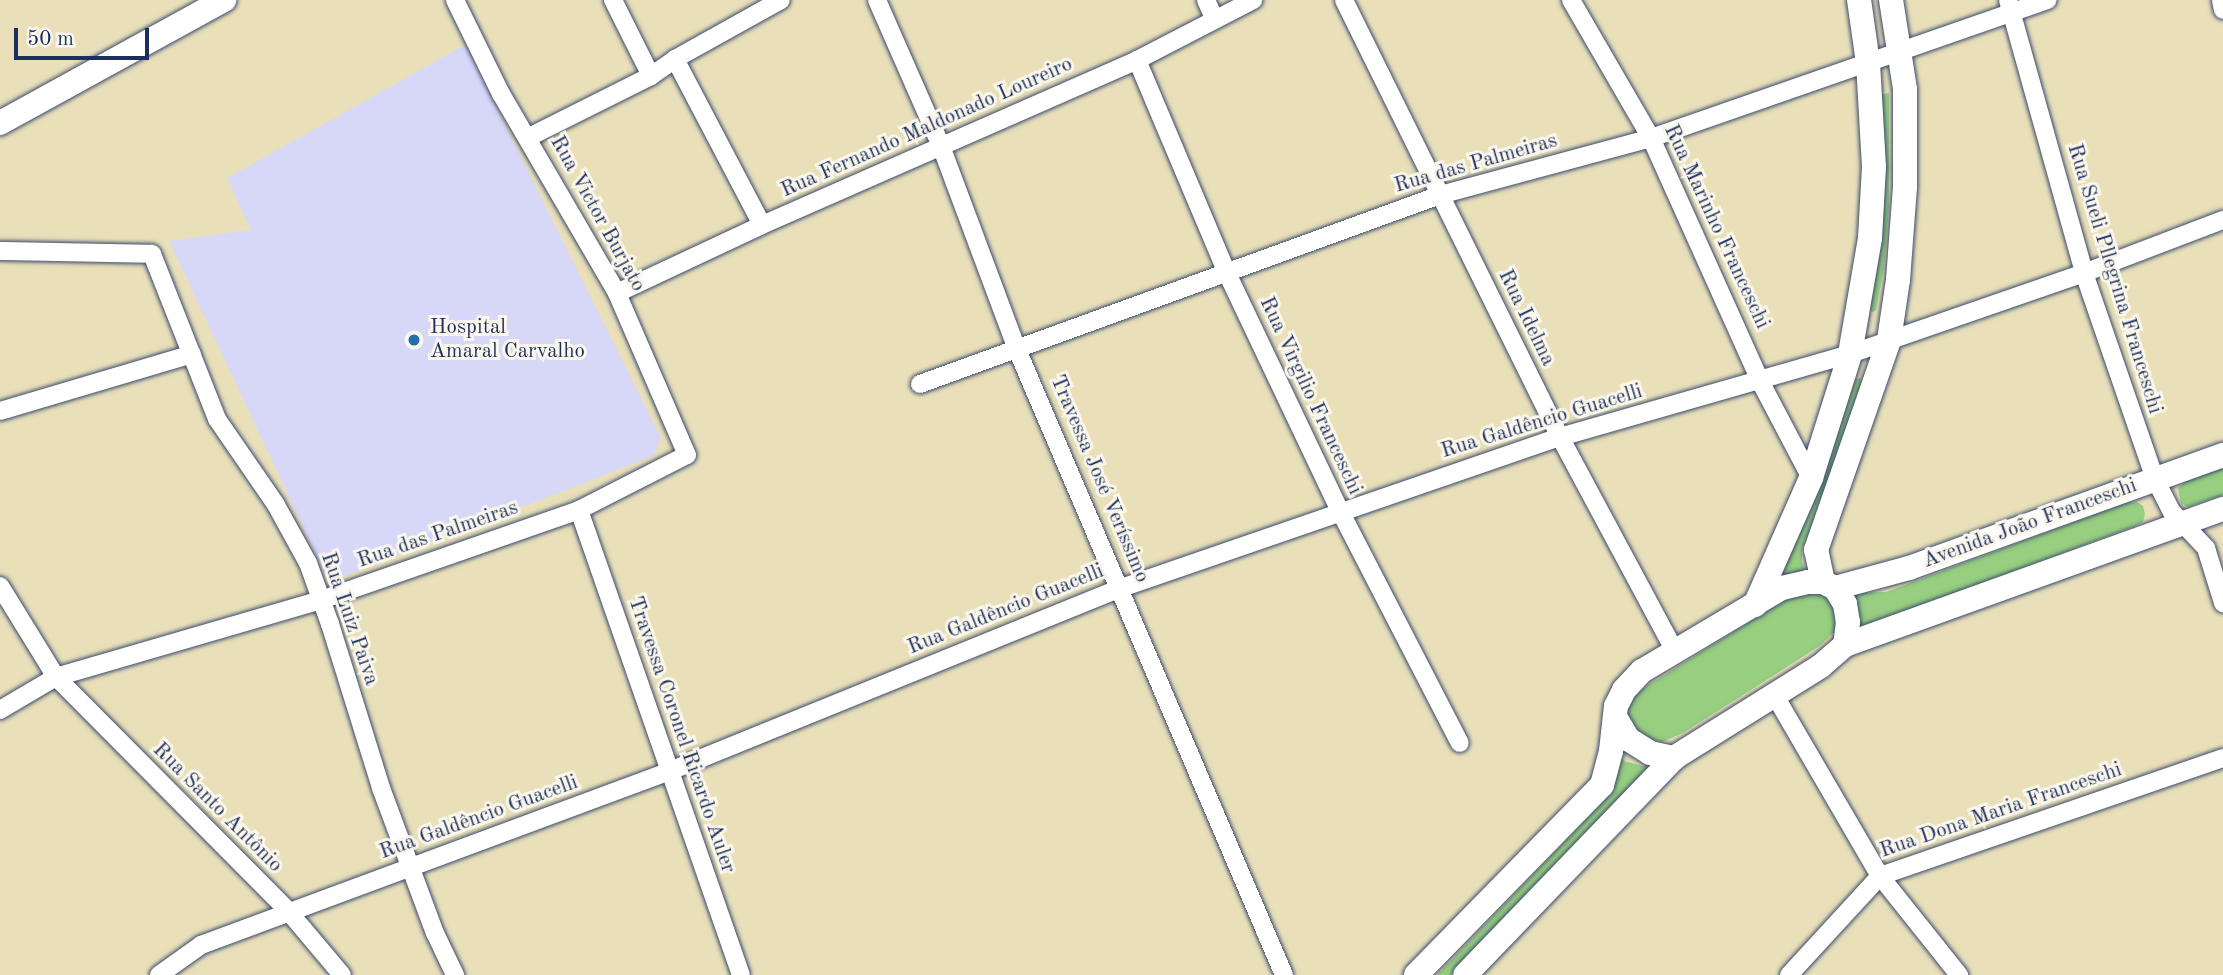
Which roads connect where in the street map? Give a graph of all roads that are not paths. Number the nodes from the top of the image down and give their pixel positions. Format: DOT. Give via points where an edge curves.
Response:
graph roads {
  1 [pos="224,0"];
  2 [pos="455,0"];
  3 [pos="613,0"];
  4 [pos="781,0"];
  5 [pos="877,0"];
  6 [pos="1206,0"];
  7 [pos="1253,0"];
  8 [pos="1343,0"];
  9 [pos="1571,0"];
  10 [pos="1859,0"];
  11 [pos="1891,0"];
  12 [pos="2048,0"];
  13 [pos="2221,0"];
  14 [pos="2010,6"];
  15 [pos="2223,10"];
  16 [pos="1214,18"];
  17 [pos="1902,51"];
  18 [pos="675,59"];
  19 [pos="1137,60"];
  20 [pos="1868,62"];
  21 [pos="651,76"];
  22 [pos="0,123"];
  23 [pos="529,137"];
  24 [pos="1651,138"];
  25 [pos="941,146"];
  26 [pos="1440,195"];
  27 [pos="2223,220"];
  28 [pos="762,225"];
  29 [pos="0,251"];
  30 [pos="1226,271"];
  31 [pos="2084,273"];
  32 [pos="617,293"];
  33 [pos="1889,340"];
  34 [pos="1016,346"];
  35 [pos="192,354"];
  36 [pos="1850,354"];
  37 [pos="1760,381"];
  38 [pos="920,384"];
  39 [pos="0,411"];
  40 [pos="1560,437"];
  41 [pos="687,455"];
  42 [pos="2223,455"];
  43 [pos="1811,478"];
  44 [pos="2155,479"];
  45 [pos="2223,509"];
  46 [pos="579,510"];
  47 [pos="1340,511"];
  48 [pos="2183,525"];
  49 [pos="1829,585"];
  50 [pos="0,586"];
  51 [pos="1121,588"];
  52 [pos="321,600"];
  53 [pos="2223,603"];
  54 [pos="1755,605"];
  55 [pos="1845,645"];
  56 [pos="1676,653"];
  57 [pos="56,677"];
  58 [pos="1774,694"];
  59 [pos="0,710"];
  60 [pos="1615,717"];
  61 [pos="1460,743"];
  62 [pos="1674,758"];
  63 [pos="2223,758"];
  64 [pos="670,771"];
  65 [pos="411,867"];
  66 [pos="1880,876"];
  67 [pos="289,912"];
  68 [pos="159,975"];
  69 [pos="342,975"];
  70 [pos="455,975"];
  71 [pos="741,975"];
  72 [pos="1284,975"];
  73 [pos="1416,975"];
  74 [pos="1465,975"];
  75 [pos="1789,975"];
  76 [pos="1959,975"];
  1 -- 22 [label="main road"];
  2 -- 23 [label="street, Rua Victor Burjato" via="501,94"];
  3 -- 21 [label="street"];
  4 -- 18 [label="street"];
  5 -- 25 [label="street, Travessa José Veríssimo"];
  6 -- 16 [label="street"];
  7 -- 16 [label="street, Rua Fernando Maldonado Loureiro"];
  8 -- 26 [label="street, Rua Idelma"];
  9 -- 24 [label="street, Rua Marinho Franceschi"];
  10 -- 20 [label="main road"];
  11 -- 17 [label="main road"];
  12 -- 14 [label="street, Rua das Palmeiras"];
  13 -- 15 [label="street"];
  14 -- 17 [label="street, Rua das Palmeiras"];
  14 -- 31 [label="street, Rua Sueli Pllegrina Franceschi"];
  16 -- 19 [label="street, Rua Fernando Maldonado Loureiro"];
  17 -- 20 [label="street, Rua das Palmeiras"];
  17 -- 33 [label="main road" via="1905,187"];
  18 -- 21 [label="street"];
  18 -- 28 [label="street"];
  19 -- 25 [label="street, Rua Fernando Maldonado Loureiro"];
  19 -- 30 [label="street, Rua Virgilio Franceschi"];
  20 -- 24 [label="street, Rua das Palmeiras"];
  20 -- 36 [label="main road" via="1874,167 1870,238"];
  21 -- 23 [label="street"];
  23 -- 32 [label="street, Rua Victor Burjato"];
  24 -- 26 [label="street, Rua das Palmeiras"];
  24 -- 37 [label="street, Rua Marinho Franceschi"];
  25 -- 28 [label="street, Rua Fernando Maldonado Loureiro"];
  25 -- 34 [label="street, Travessa José Veríssimo"];
  26 -- 30 [label="street, Rua das Palmeiras"];
  26 -- 40 [label="street, Rua Idelma"];
  27 -- 31 [label="street, Rua Galdêncio Guacelli"];
  28 -- 32 [label="street, Rua Fernando Maldonado Loureiro"];
  29 -- 35 [label="street, Rua Luiz Paiva" via="152,254"];
  30 -- 34 [label="street, Rua das Palmeiras"];
  30 -- 47 [label="street, Rua Virgilio Franceschi"];
  31 -- 33 [label="street, Rua Galdêncio Guacelli"];
  31 -- 44 [label="street, Rua Sueli Pllegrina Franceschi"];
  32 -- 41 [label="street, Rua Victor Burjato"];
  33 -- 36 [label="street, Rua Galdêncio Guacelli"];
  33 -- 49 [label="main road" via="1816,550"];
  34 -- 38 [label="street, Rua das Palmeiras"];
  34 -- 51 [label="street, Travessa José Veríssimo"];
  35 -- 39 [label="street"];
  35 -- 52 [label="street, Rua Luiz Paiva" via="217,419 276,505 308,563"];
  36 -- 37 [label="street, Rua Galdêncio Guacelli"];
  36 -- 43 [label="main road"];
  37 -- 40 [label="street, Rua Galdêncio Guacelli"];
  37 -- 43 [label="street, Rua Marinho Franceschi"];
  40 -- 47 [label="street, Rua Galdêncio Guacelli"];
  40 -- 56 [label="street, Rua Idelma"];
  41 -- 46 [label="street, Rua das Palmeiras"];
  42 -- 44 [label="main road, Avenida João Franceschi"];
  43 -- 54 [label="main road"];
  44 -- 48 [label="street, Rua Sueli Pllegrina Franceschi"];
  44 -- 49 [label="main road, Avenida João Franceschi" via="1909,568"];
  45 -- 48 [label="main road"];
  46 -- 52 [label="street, Rua das Palmeiras"];
  46 -- 64 [label="street, Travessa Coronel Ricardo Auler"];
  47 -- 51 [label="street, Rua Galdêncio Guacelli"];
  47 -- 61 [label="street, Rua Virgilio Franceschi"];
  48 -- 53 [label="street, Rua Sueli Pllegrina Franceschi" via="2206,548"];
  48 -- 55 [label="main road"];
  49 -- 54 [label="main road, Avenida João Franceschi" via="1808,582 1782,588"];
  49 -- 55 [label="main road" via="1845,604"];
  50 -- 57 [label="street, Rua Santo Antônio"];
  51 -- 64 [label="street, Rua Galdêncio Guacelli"];
  51 -- 72 [label="street, Travessa José Veríssimo"];
  52 -- 57 [label="street, Rua das Palmeiras"];
  52 -- 65 [label="street, Rua Luiz Paiva"];
  54 -- 56 [label="main road, Avenida João Franceschi"];
  55 -- 58 [label="main road" via="1821,666"];
  56 -- 60 [label="main road, Avenida João Franceschi" via="1642,671 1624,690"];
  57 -- 59 [label="street, Rua das Palmeiras"];
  57 -- 67 [label="street, Rua Santo Antônio"];
  58 -- 62 [label="main road"];
  58 -- 66 [label="street"];
  60 -- 62 [label="main road" via="1628,739 1650,753"];
  60 -- 73 [label="main road, Avenida João Franceschi" via="1602,785"];
  62 -- 74 [label="main road"];
  63 -- 66 [label="street, Rua Dona Maria Franceschi"];
  64 -- 65 [label="street, Rua Galdêncio Guacelli"];
  64 -- 71 [label="street, Travessa Coronel Ricardo Auler"];
  65 -- 67 [label="street, Rua Galdêncio Guacelli"];
  65 -- 70 [label="street, Rua Luiz Paiva"];
  66 -- 75 [label="street, Rua Dona Maria Franceschi"];
  66 -- 76 [label="street"];
  67 -- 68 [label="street, Rua Galdêncio Guacelli" via="201,945"];
  67 -- 69 [label="street, Rua Santo Antônio"];
}
